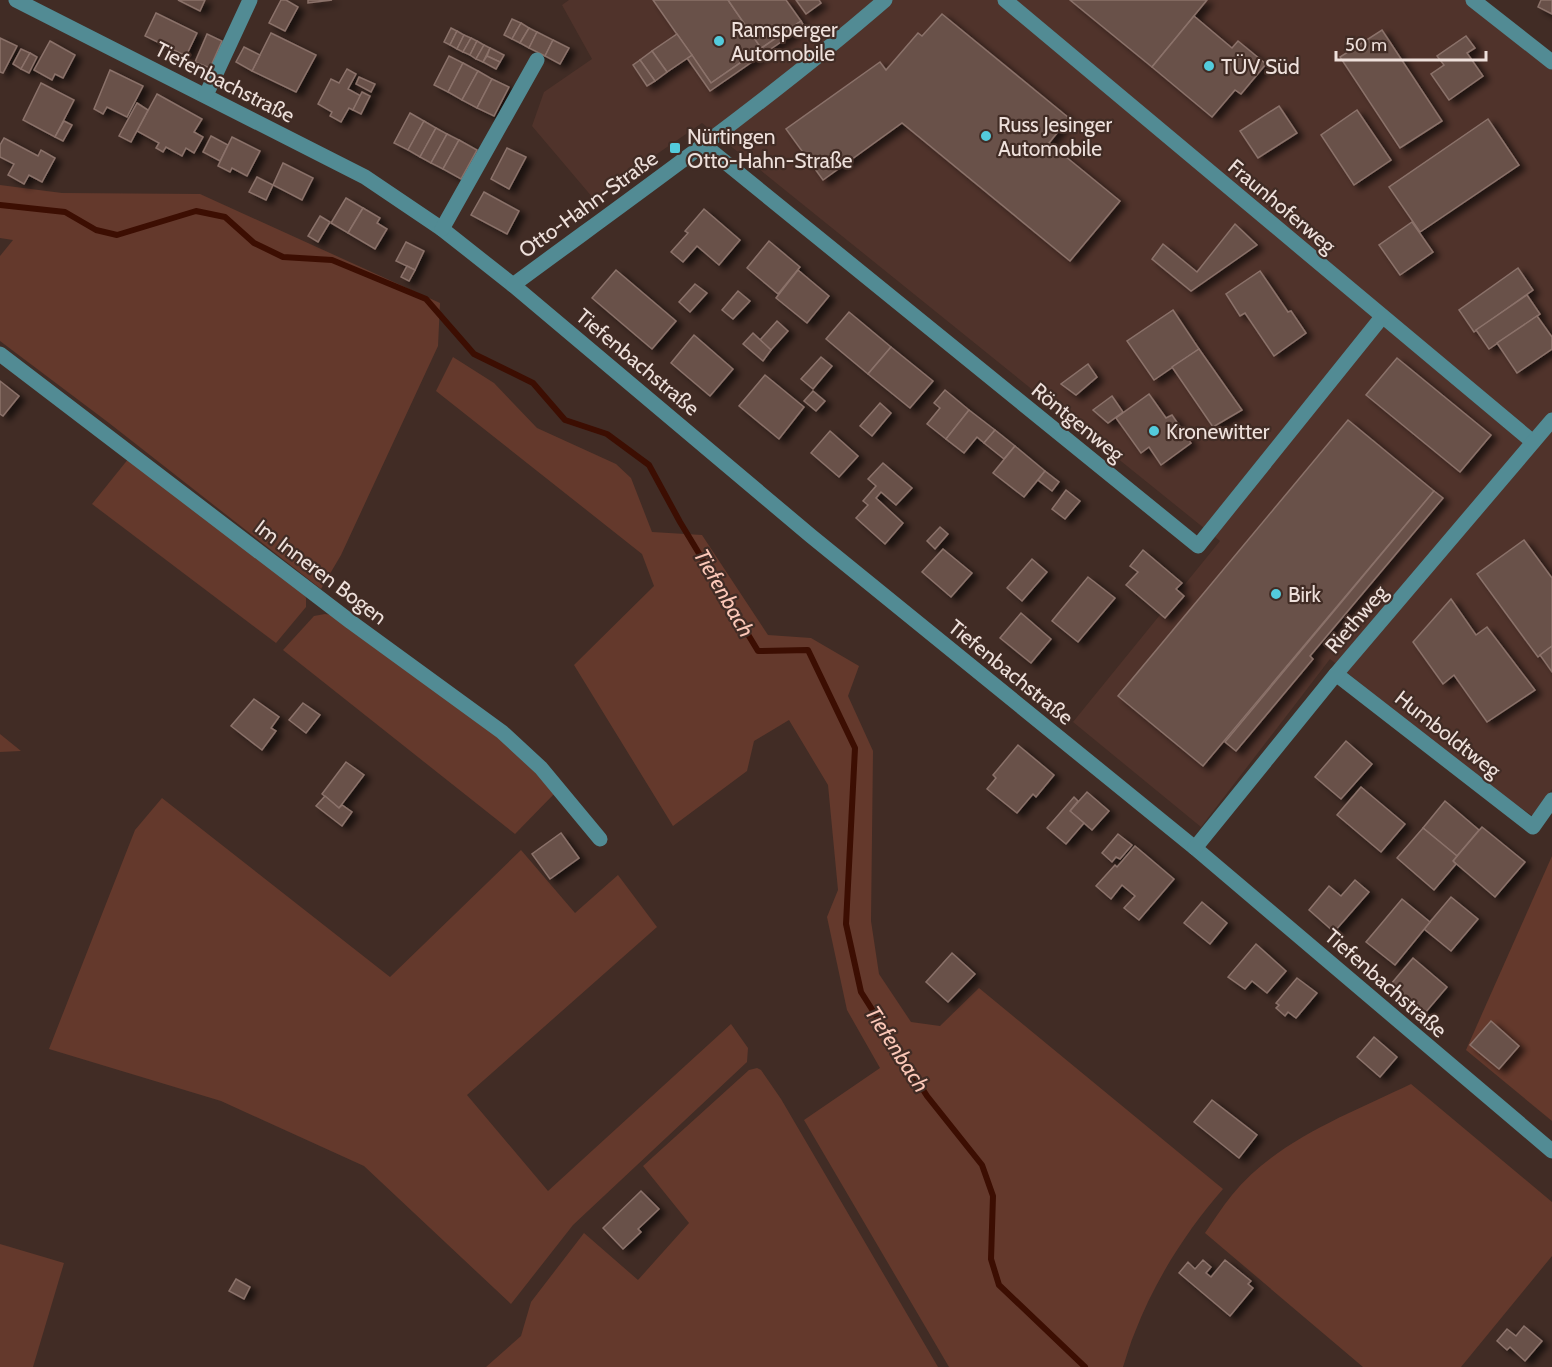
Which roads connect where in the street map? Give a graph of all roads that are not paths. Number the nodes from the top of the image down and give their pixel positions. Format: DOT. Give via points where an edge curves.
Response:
graph roads {
  1 [pos="16,0"];
  2 [pos="250,0"];
  3 [pos="885,0"];
  4 [pos="1005,0"];
  5 [pos="1473,0"];
  6 [pos="537,60"];
  7 [pos="1552,62"];
  8 [pos="206,95"];
  9 [pos="704,145"];
  10 [pos="442,229"];
  11 [pos="513,285"];
  12 [pos="1382,317"];
  13 [pos="0,354"];
  14 [pos="1552,420"];
  15 [pos="1533,442"];
  16 [pos="1336,674"];
  17 [pos="1552,800"];
  18 [pos="600,839"];
  19 [pos="1196,848"];
  20 [pos="1552,1151"];
  1 -- 8 [label="street, Tiefenbachstraße"];
  2 -- 8 [label="street"];
  3 -- 9 [label="street, Otto-Hahn-Straße"];
  4 -- 12 [label="street, Fraunhoferweg"];
  5 -- 7 [label="street"];
  6 -- 10 [label="street"];
  8 -- 10 [label="street, Tiefenbachstraße" via="365,177"];
  9 -- 11 [label="street, Otto-Hahn-Straße"];
  9 -- 12 [label="street, Röntgenweg" via="1198,546"];
  10 -- 11 [label="street, Tiefenbachstraße"];
  11 -- 19 [label="street, Tiefenbachstraße" via="812,536"];
  12 -- 15 [label="street, Fraunhoferweg"];
  13 -- 18 [label="street, Im Inneren Bogen" via="502,732 541,768"];
  14 -- 15 [label="street, Riethweg"];
  15 -- 16 [label="street, Riethweg"];
  16 -- 17 [label="street, Humboldtweg" via="1533,827"];
  16 -- 19 [label="street, Riethweg"];
  19 -- 20 [label="street, Tiefenbachstraße"];
}
